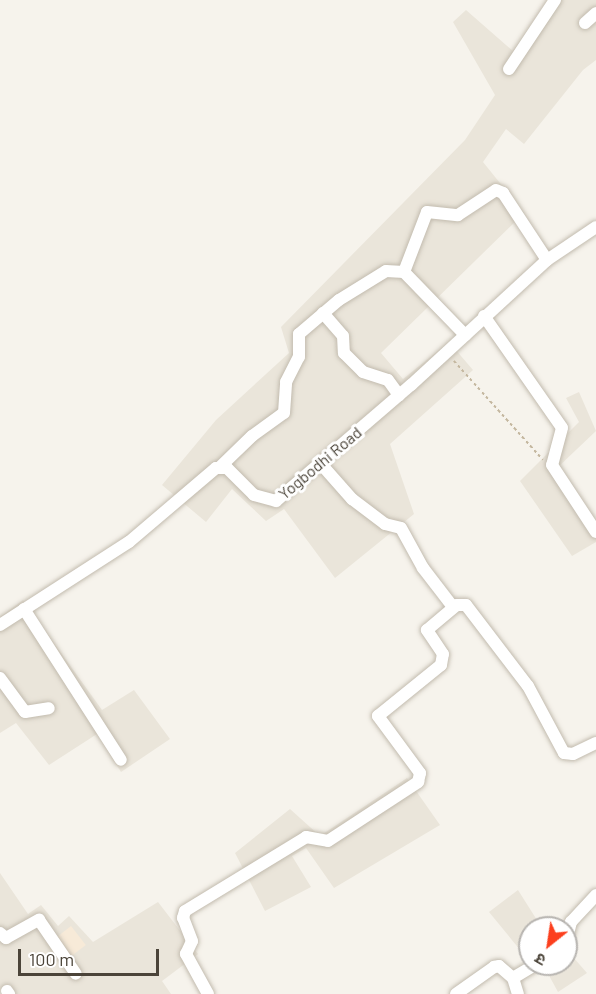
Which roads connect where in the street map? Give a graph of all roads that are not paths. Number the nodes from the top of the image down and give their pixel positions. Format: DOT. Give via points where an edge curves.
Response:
graph roads {
  1 [pos="555,0"];
  2 [pos="596,13"];
  3 [pos="585,23"];
  4 [pos="509,69"];
  5 [pos="596,227"];
  6 [pos="547,260"];
  7 [pos="404,272"];
  8 [pos="323,313"];
  9 [pos="484,316"];
  10 [pos="465,335"];
  11 [pos="399,395"];
  12 [pos="321,464"];
  13 [pos="221,466"];
  14 [pos="596,532"];
  15 [pos="453,607"];
  16 [pos="24,609"];
  17 [pos="0,625"];
  18 [pos="0,678"];
  19 [pos="49,708"];
  20 [pos="596,743"];
  21 [pos="121,760"];
  22 [pos="596,895"];
  23 [pos="577,916"];
  24 [pos="0,933"];
  25 [pos="76,974"];
  26 [pos="518,975"];
  27 [pos="513,978"];
  28 [pos="208,994"];
  29 [pos="456,994"];
  30 [pos="518,994"];
  1 -- 4 [label="street"];
  2 -- 3 [label="street"];
  5 -- 6 [label="street, Yogbodhi Road"];
  6 -- 7 [label="street" via="503,193 496,190 458,215 427,212"];
  6 -- 9 [label="street, Yogbodhi Road"];
  7 -- 8 [label="street" via="386,271"];
  7 -- 10 [label="street"];
  8 -- 11 [label="street" via="343,336 344,354 363,372 388,380"];
  8 -- 13 [label="street" via="297,339 299,357 286,382 284,413 252,436"];
  9 -- 10 [label="street, Yogbodhi Road"];
  9 -- 14 [label="street" via="562,428 552,465"];
  10 -- 11 [label="street, Yogbodhi Road"];
  11 -- 12 [label="street, Yogbodhi Road"];
  12 -- 13 [label="street, Yogbodhi Road" via="276,501 254,495"];
  12 -- 15 [label="street" via="352,499 386,524 401,528 423,568"];
  13 -- 16 [label="street" via="129,542"];
  15 -- 20 [label="street" via="466,605 528,686 564,753 573,754"];
  15 -- 28 [label="street" via="427,630 443,654 441,665 378,716 420,779 328,841 301,839 185,911 183,918 192,941 186,954"];
  16 -- 17 [label="street"];
  16 -- 21 [label="street"];
  18 -- 19 [label="street" via="25,712"];
  22 -- 23 [label="street"];
  24 -- 25 [label="street" via="6,938 39,920"];
  26 -- 27 [label="street"];
  27 -- 29 [label="street" via="499,966 494,967"];
  27 -- 30 [label="street"];
}
